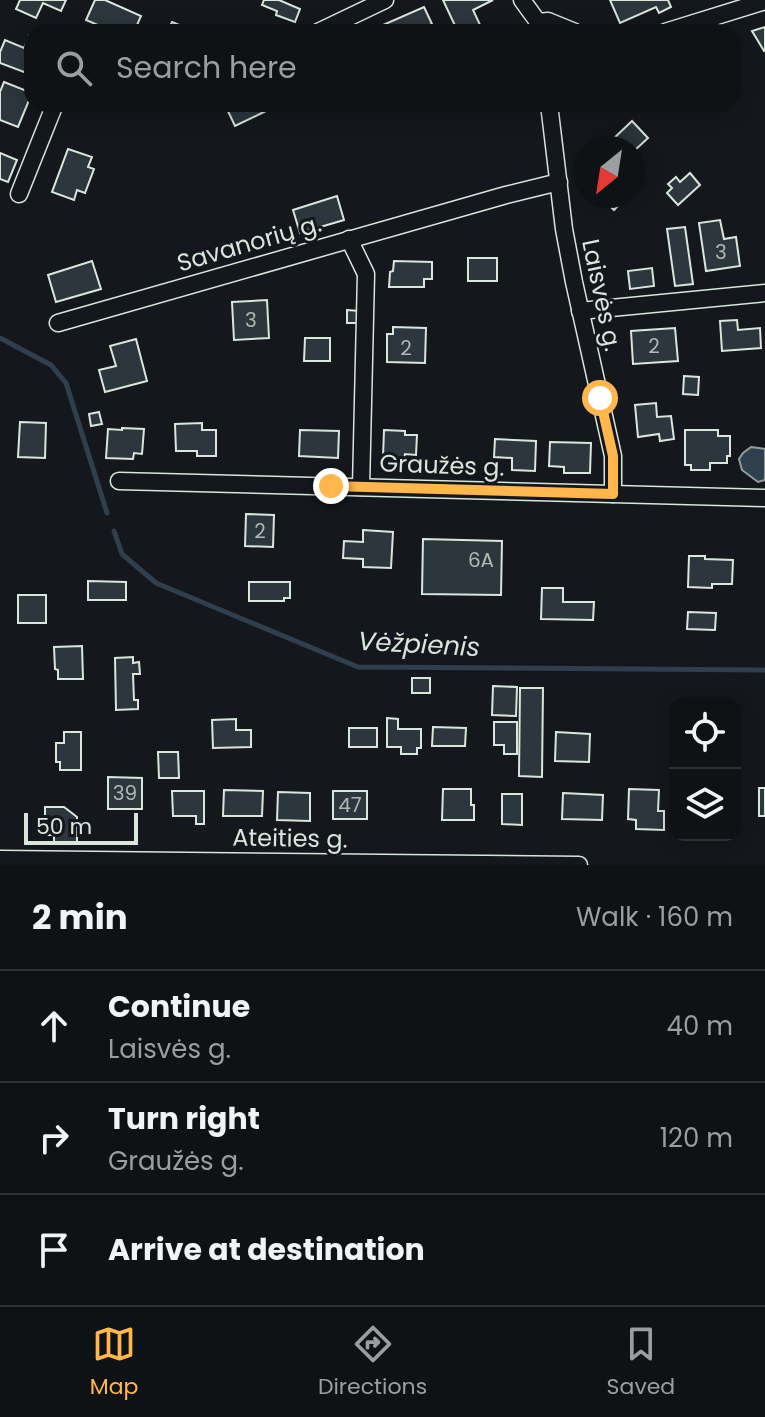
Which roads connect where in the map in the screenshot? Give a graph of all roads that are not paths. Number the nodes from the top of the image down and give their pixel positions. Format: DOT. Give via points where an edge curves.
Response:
graph roads {
  1 [pos="385,0"];
  2 [pos="522,0"];
  3 [pos="765,1"];
  4 [pos="335,24"];
  5 [pos="537,24"];
  6 [pos="691,24"];
  7 [pos="52,112"];
  8 [pos="550,112"];
  9 [pos="559,182"];
  10 [pos="19,194"];
  11 [pos="349,239"];
  12 [pos="765,293"];
  13 [pos="580,311"];
  14 [pos="58,323"];
  15 [pos="119,481"];
  16 [pos="361,487"];
  17 [pos="613,494"];
  18 [pos="765,498"];
  19 [pos="0,859"];
  20 [pos="579,865"];
  1 -- 4 [label="street"];
  2 -- 5 [label="street"];
  3 -- 6 [label="street"];
  7 -- 10 [label="street"];
  8 -- 9 [label="street, Laisvės g."];
  9 -- 11 [label="street"];
  9 -- 13 [label="street, Laisvės g."];
  11 -- 14 [label="street, Savanorių g."];
  11 -- 16 [label="street, Savanorių g." via="366,274"];
  12 -- 13 [label="street"];
  13 -- 17 [label="street, Laisvės g." via="613,456"];
  15 -- 16 [label="street, Graužės g."];
  16 -- 17 [label="street, Graužės g."];
  17 -- 18 [label="street, Graužės g."];
  19 -- 20 [label="street, Ateities g."];
}
